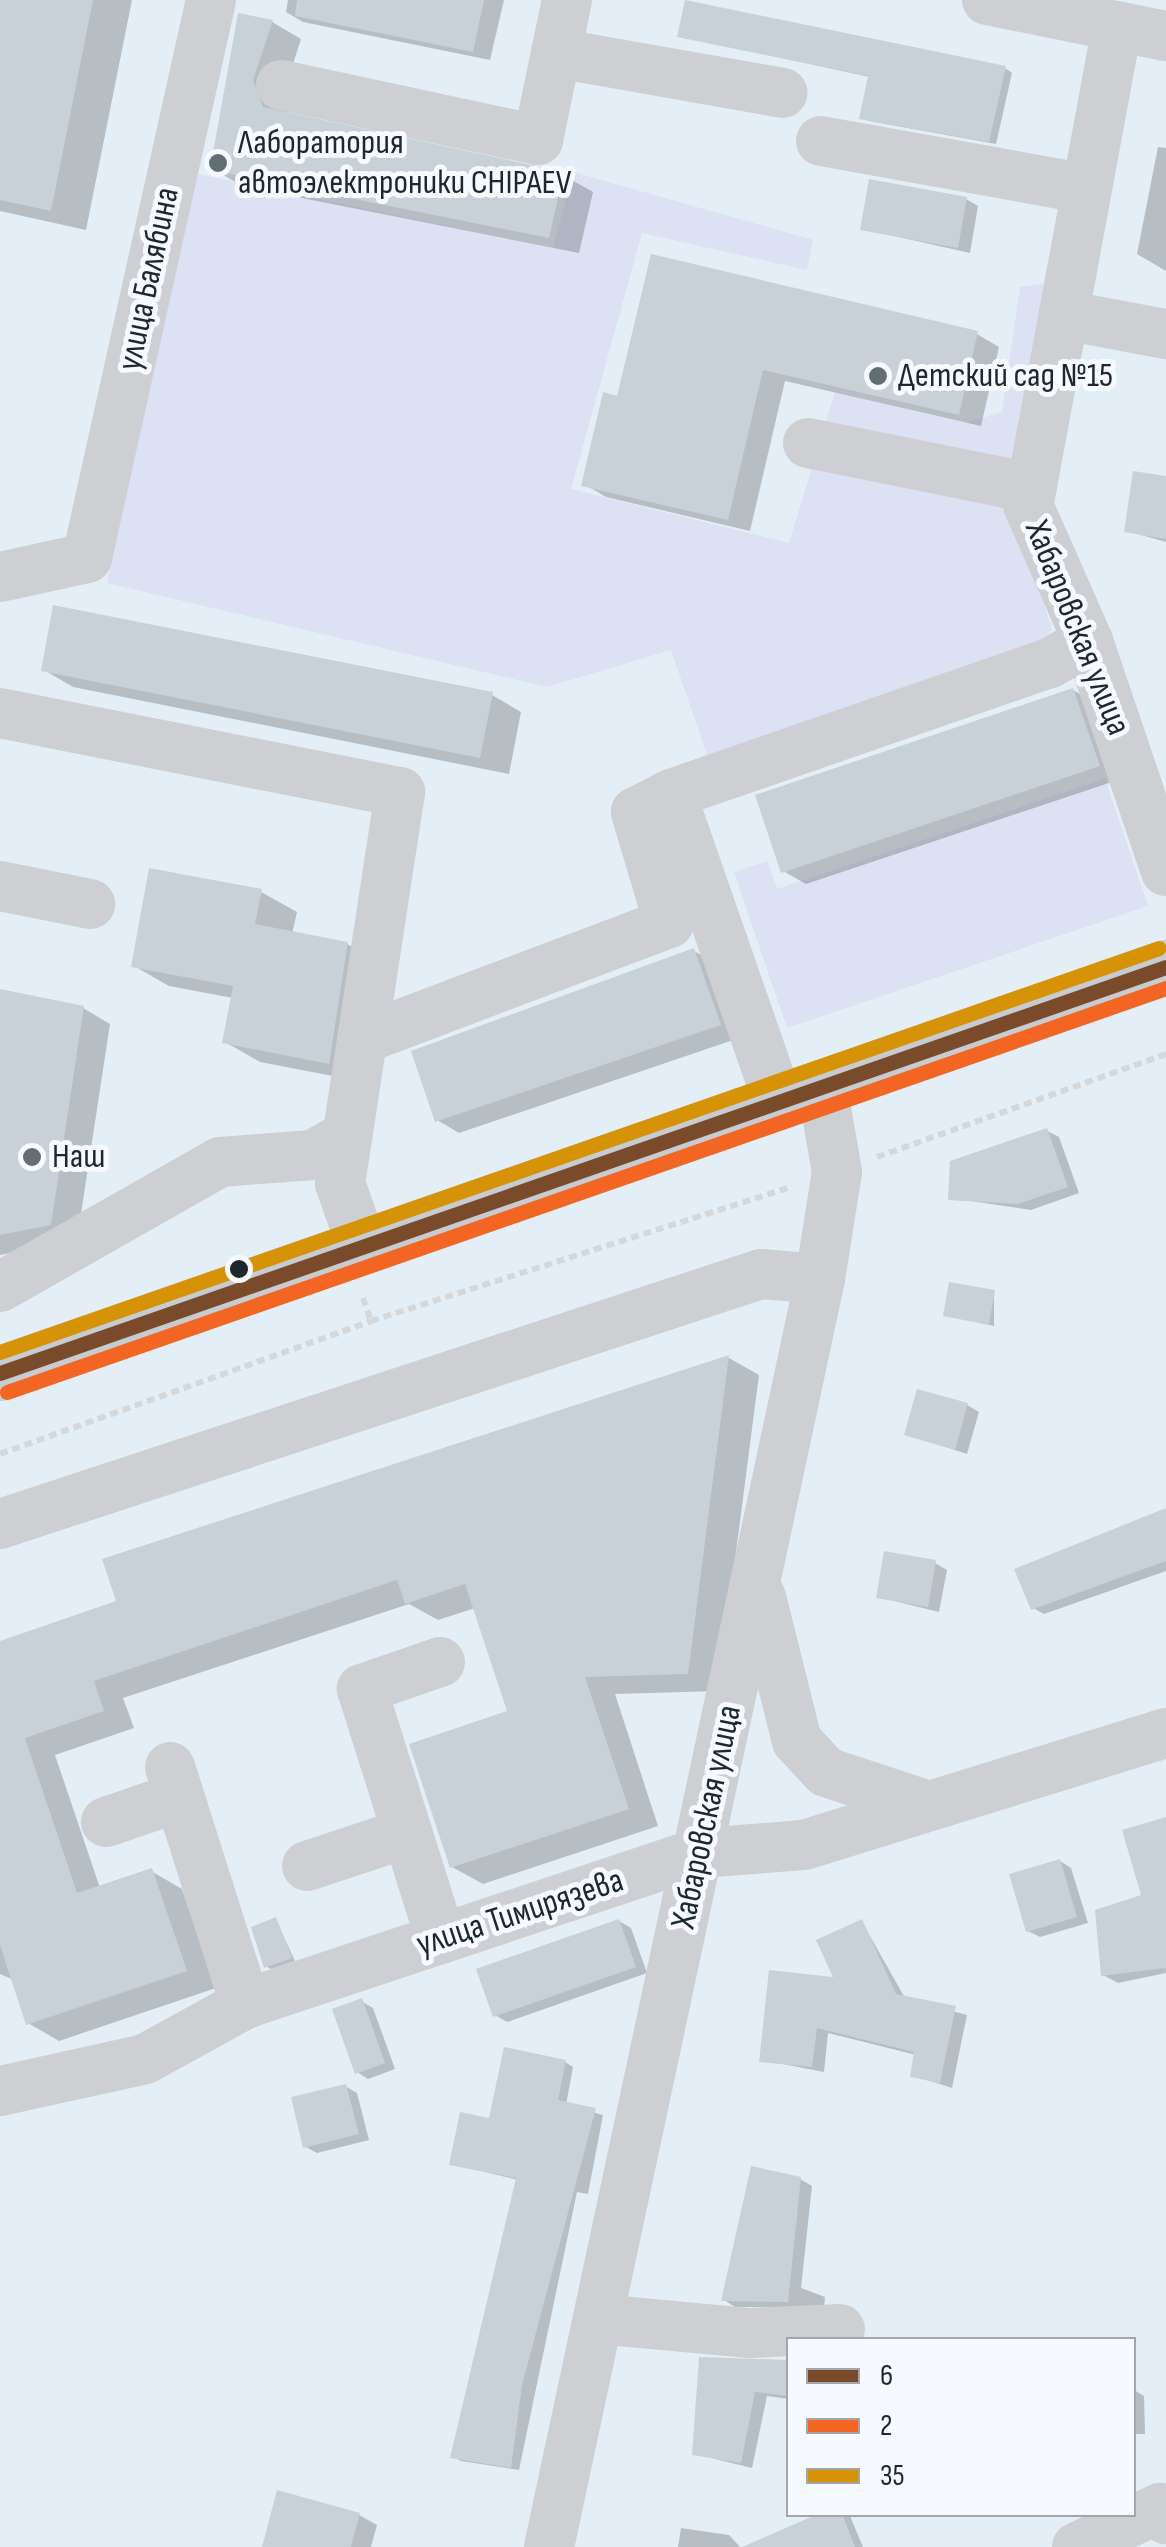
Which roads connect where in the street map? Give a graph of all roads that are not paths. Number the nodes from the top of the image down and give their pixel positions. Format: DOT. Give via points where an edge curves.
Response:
graph roads {
  1 [pos="211,0"];
  2 [pos="567,0"];
  3 [pos="988,0"];
  4 [pos="1117,27"];
  5 [pos="1166,36"];
  6 [pos="556,53"];
  7 [pos="281,85"];
  8 [pos="782,93"];
  9 [pos="821,141"];
  10 [pos="1087,188"];
  11 [pos="1064,315"];
  12 [pos="1166,334"];
  13 [pos="808,443"];
  14 [pos="1032,488"];
  15 [pos="0,577"];
  16 [pos="1088,641"];
  17 [pos="0,713"];
  18 [pos="672,794"];
  19 [pos="1166,871"];
  20 [pos="0,886"];
  21 [pos="90,904"];
  22 [pos="1166,967"];
  23 [pos="362,1039"];
  24 [pos="800,1093"];
  25 [pos="348,1135"];
  26 [pos="362,1246"];
  27 [pos="820,1279"];
  28 [pos="0,1287"];
  29 [pos="0,1372"];
  30 [pos="0,1524"];
  31 [pos="758,1577"];
  32 [pos="440,1662"];
  33 [pos="1166,1733"];
  34 [pos="929,1806"];
  35 [pos="106,1822"];
  36 [pos="407,1832"];
  37 [pos="700,1853"];
  38 [pos="307,1866"];
  39 [pos="442,1939"];
  40 [pos="245,2004"];
  41 [pos="0,2091"];
  42 [pos="598,2319"];
  43 [pos="840,2330"];
  44 [pos="1166,2518"];
  45 [pos="549,2547"];
  46 [pos="1077,2547"];
  1 -- 15 [label="street, улица Балябина" via="87,558"];
  2 -- 6 [label="street"];
  3 -- 4 [label="street"];
  4 -- 5 [label="street"];
  4 -- 10 [label="street, Хабаровская улица"];
  6 -- 7 [label="street" via="538,140"];
  6 -- 8 [label="street"];
  9 -- 10 [label="street"];
  10 -- 11 [label="street, Хабаровская улица"];
  11 -- 12 [label="street"];
  11 -- 14 [label="street, Хабаровская улица"];
  13 -- 14 [label="street"];
  14 -- 16 [label="street, Хабаровская улица" via="1028,505"];
  16 -- 18 [label="street" via="1050,663"];
  16 -- 19 [label="street, Хабаровская улица"];
  17 -- 23 [label="street" via="400,792"];
  18 -- 23 [label="street" via="636,812 669,924"];
  18 -- 24 [label="street, Хабаровская улица"];
  20 -- 21 [label="street"];
  22 -- 24 [label="main road"];
  23 -- 25 [label="street"];
  24 -- 26 [label="main road"];
  24 -- 27 [label="street, Хабаровская улица" via="838,1172"];
  25 -- 26 [label="street" via="340,1184"];
  25 -- 28 [label="street" via="312,1155 220,1162"];
  26 -- 29 [label="main road"];
  27 -- 30 [label="street" via="762,1274"];
  27 -- 31 [label="street, Хабаровская улица"];
  31 -- 34 [label="street" via="796,1741 826,1772"];
  31 -- 37 [label="street, Хабаровская улица"];
  32 -- 36 [label="street" via="362,1689"];
  33 -- 34 [label="street, улица Тимирязева"];
  34 -- 37 [label="street, улица Тимирязева" via="804,1845"];
  35 -- 40 [label="street" via="175,1782"];
  36 -- 38 [label="street"];
  36 -- 39 [label="street"];
  37 -- 39 [label="street, улица Тимирязева"];
  37 -- 42 [label="street, Хабаровская улица"];
  39 -- 40 [label="street, улица Тимирязева"];
  40 -- 41 [label="street, улица Тимирязева" via="145,2059"];
  42 -- 43 [label="street" via="750,2334"];
  42 -- 45 [label="street, Хабаровская улица"];
  44 -- 46 [label="street" via="1160,2508"];
}
